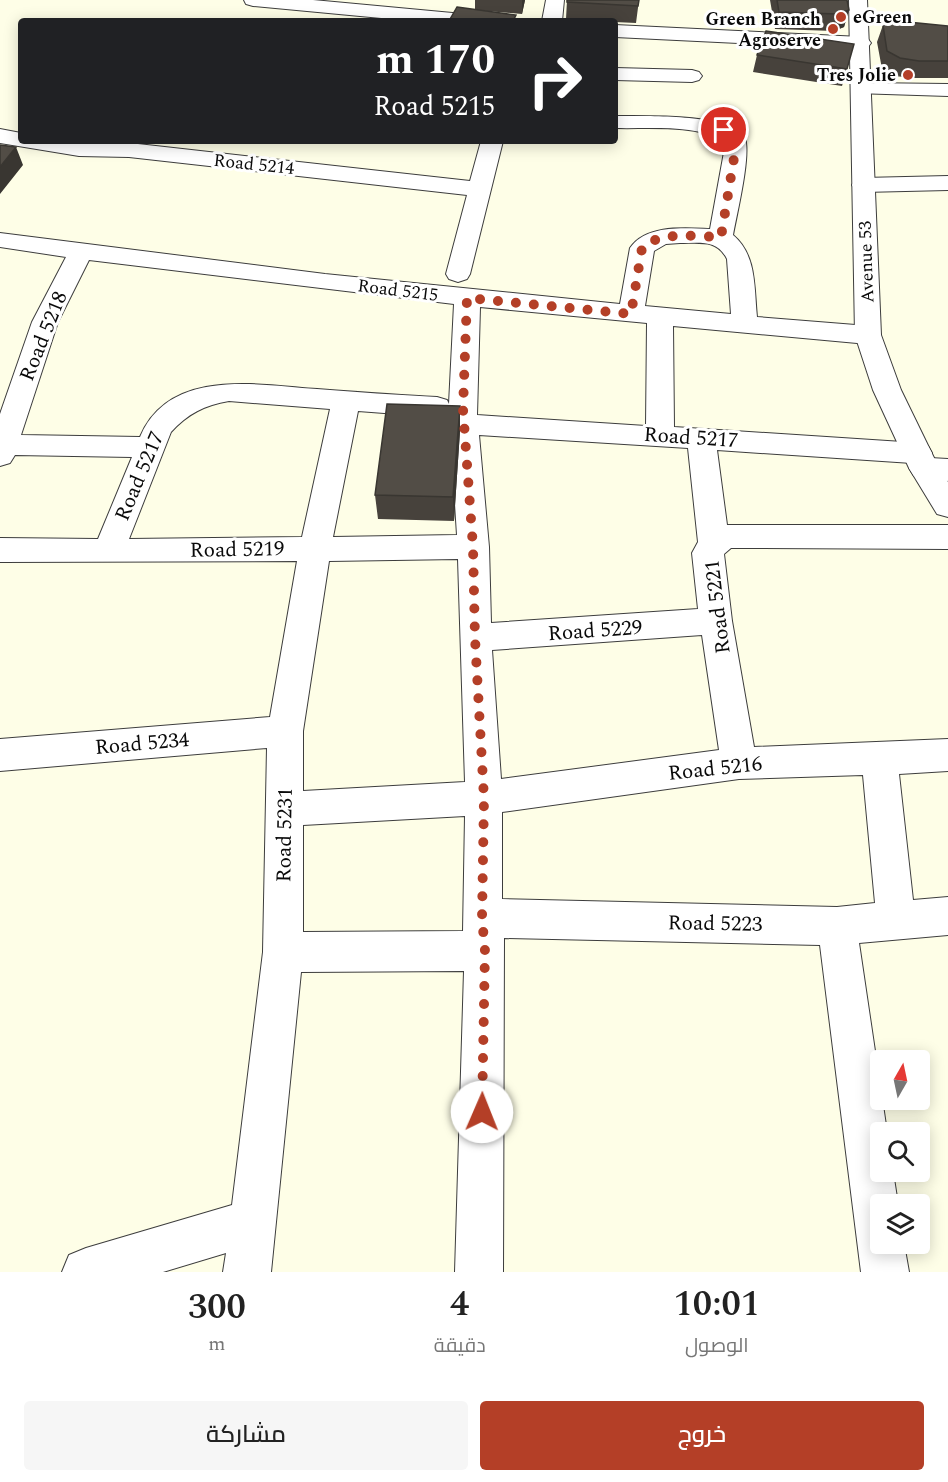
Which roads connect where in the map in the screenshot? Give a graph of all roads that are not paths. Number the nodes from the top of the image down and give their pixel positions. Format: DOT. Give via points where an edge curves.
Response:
graph roads {
  1 [pos="253,0"];
  2 [pos="555,0"];
  3 [pos="858,0"];
  4 [pos="281,3"];
  5 [pos="332,4"];
  6 [pos="265,18"];
  7 [pos="449,18"];
  8 [pos="552,18"];
  9 [pos="618,31"];
  10 [pos="861,43"];
  11 [pos="618,74"];
  12 [pos="692,76"];
  13 [pos="862,89"];
  14 [pos="948,90"];
  15 [pos="618,122"];
  16 [pos="0,136"];
  17 [pos="18,139"];
  18 [pos="48,144"];
  19 [pos="491,144"];
  20 [pos="132,146"];
  21 [pos="948,183"];
  22 [pos="863,185"];
  23 [pos="479,189"];
  24 [pos="721,237"];
  25 [pos="0,240"];
  26 [pos="81,252"];
  27 [pos="462,286"];
  28 [pos="631,314"];
  29 [pos="660,316"];
  30 [pos="745,324"];
  31 [pos="868,335"];
  32 [pos="346,401"];
  33 [pos="464,416"];
  34 [pos="660,435"];
  35 [pos="701,438"];
  36 [pos="148,447"];
  37 [pos="1,449"];
  38 [pos="930,464"];
  39 [pos="948,506"];
  40 [pos="948,537"];
  41 [pos="714,543"];
  42 [pos="473,547"];
  43 [pos="315,548"];
  44 [pos="0,550"];
  45 [pos="109,551"];
  46 [pos="716,621"];
  47 [pos="475,638"];
  48 [pos="285,731"];
  49 [pos="948,754"];
  50 [pos="0,755"];
  51 [pos="879,759"];
  52 [pos="739,763"];
  53 [pos="484,798"];
  54 [pos="284,809"];
  55 [pos="948,916"];
  56 [pos="896,920"];
  57 [pos="837,926"];
  58 [pos="484,934"];
  59 [pos="282,952"];
  60 [pos="874,1194"];
  61 [pos="252,1222"];
  62 [pos="883,1254"];
  63 [pos="86,1272"];
  64 [pos="247,1272"];
  65 [pos="479,1272"];
  66 [pos="885,1272"];
  1 -- 4 [label="street"];
  2 -- 8 [label="street"];
  3 -- 10 [label="street, Avenue 53"];
  4 -- 5 [label="street"];
  4 -- 6 [label="street"];
  5 -- 7 [label="street"];
  9 -- 10 [label="street"];
  10 -- 13 [label="street, Avenue 53"];
  11 -- 12 [label="street"];
  13 -- 14 [label="street"];
  13 -- 22 [label="street, Avenue 53"];
  15 -- 24 [label="street" via="724,130 734,137"];
  16 -- 17 [label="street"];
  18 -- 20 [label="street, Road 5214" via="79,149"];
  19 -- 23 [label="street"];
  20 -- 23 [label="street, Road 5214"];
  21 -- 22 [label="street"];
  22 -- 31 [label="street, Avenue 53"];
  23 -- 27 [label="street"];
  24 -- 28 [label="street" via="660,237 649,241 642,248"];
  24 -- 30 [label="street" via="739,259"];
  25 -- 26 [label="street, Road 5215"];
  26 -- 27 [label="street, Road 5215"];
  26 -- 37 [label="street, Road 5218" via="45,322"];
  27 -- 28 [label="street, Road 5215"];
  27 -- 33 [label="street"];
  28 -- 29 [label="street, Road 5215"];
  29 -- 30 [label="street, Road 5215"];
  29 -- 34 [label="street"];
  30 -- 31 [label="street, Road 5215"];
  31 -- 38 [label="street, Avenue 53" via="887,390"];
  32 -- 33 [label="street, Road 5217"];
  32 -- 36 [label="street, Road 5217" via="250,393 207,395 186,402 169,414"];
  32 -- 43 [label="street, Road 5231"];
  33 -- 34 [label="street, Road 5217"];
  33 -- 42 [label="street"];
  34 -- 35 [label="street, Road 5217"];
  35 -- 38 [label="street, Road 5217"];
  35 -- 41 [label="street"];
  36 -- 37 [label="street"];
  36 -- 45 [label="street, Road 5217"];
  38 -- 39 [label="street, Avenue 53"];
  40 -- 41 [label="street, Road 5221" via="742,536"];
  41 -- 46 [label="street, Road 5221" via="708,553"];
  42 -- 43 [label="street, Road 5219"];
  42 -- 47 [label="street"];
  43 -- 45 [label="street, Road 5219"];
  43 -- 48 [label="street, Road 5231"];
  44 -- 45 [label="street, Road 5219"];
  46 -- 47 [label="street, Road 5229"];
  46 -- 52 [label="street, Road 5221"];
  47 -- 53 [label="street"];
  48 -- 50 [label="street, Road 5234"];
  48 -- 54 [label="street, Road 5231"];
  49 -- 51 [label="street, Road 5216"];
  51 -- 52 [label="street, Road 5216"];
  51 -- 56 [label="street"];
  52 -- 53 [label="street, Road 5216"];
  53 -- 54 [label="street, Road 5216"];
  53 -- 58 [label="street"];
  54 -- 59 [label="street, Road 5231"];
  55 -- 56 [label="street, Road 5223"];
  56 -- 57 [label="street, Road 5223"];
  57 -- 58 [label="street, Road 5223"];
  57 -- 60 [label="street"];
  58 -- 59 [label="street, Road 5223"];
  58 -- 65 [label="street"];
  59 -- 61 [label="street, Road 5231"];
  61 -- 63 [label="street"];
  61 -- 64 [label="street, Road 5231"];
  62 -- 66 [label="street"];
}
